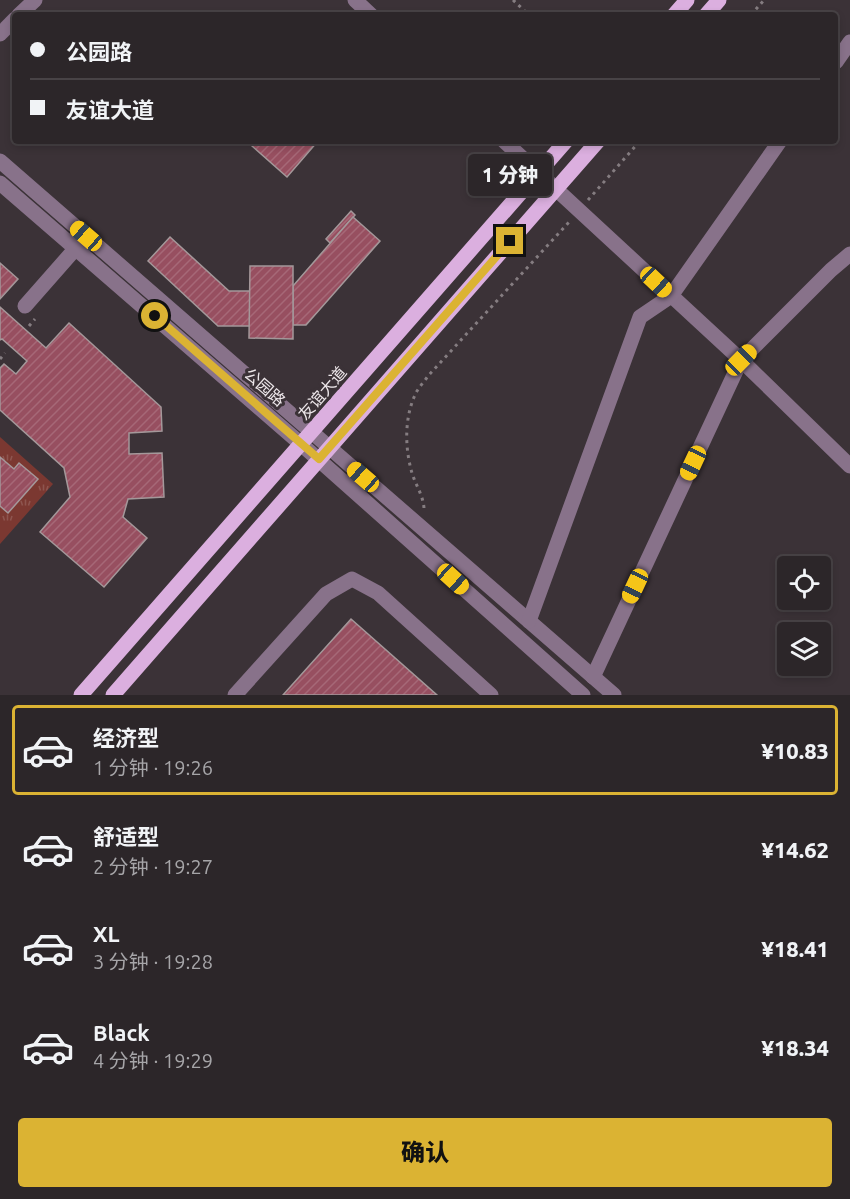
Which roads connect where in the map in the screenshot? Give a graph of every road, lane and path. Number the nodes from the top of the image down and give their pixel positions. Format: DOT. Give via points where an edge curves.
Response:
graph roads {
  1 [pos="35,0"];
  2 [pos="355,0"];
  3 [pos="513,0"];
  4 [pos="687,0"];
  5 [pos="719,0"];
  6 [pos="764,0"];
  7 [pos="22,12"];
  8 [pos="368,12"];
  9 [pos="527,12"];
  10 [pos="677,12"];
  11 [pos="709,12"];
  12 [pos="754,12"];
  13 [pos="12,22"];
  14 [pos="0,34"];
  15 [pos="850,42"];
  16 [pos="838,59"];
  17 [pos="507,144"];
  18 [pos="563,144"];
  19 [pos="595,144"];
  20 [pos="637,144"];
  21 [pos="778,144"];
  22 [pos="0,161"];
  23 [pos="538,174"];
  24 [pos="0,183"];
  25 [pos="555,190"];
  26 [pos="579,211"];
  27 [pos="76,248"];
  28 [pos="850,254"];
  29 [pos="671,296"];
  30 [pos="25,306"];
  31 [pos="5,354"];
  32 [pos="0,359"];
  33 [pos="741,360"];
  34 [pos="306,438"];
  35 [pos="324,454"];
  36 [pos="850,466"];
  37 [pos="424,517"];
  38 [pos="529,621"];
  39 [pos="593,677"];
  40 [pos="81,695"];
  41 [pos="113,695"];
  42 [pos="235,695"];
  43 [pos="491,695"];
  44 [pos="583,695"];
  45 [pos="614,695"];
  1 -- 7 [label="street"];
  2 -- 8 [label="street"];
  3 -- 9 [label="path"];
  4 -- 10 [label="main road"];
  5 -- 11 [label="main road"];
  6 -- 12 [label="path"];
  13 -- 14 [label="street"];
  15 -- 16 [label="street"];
  17 -- 23 [label="street"];
  18 -- 23 [label="main road, 友谊大道"];
  19 -- 25 [label="main road"];
  20 -- 26 [label="path"];
  21 -- 29 [label="street"];
  22 -- 34 [label="street"];
  23 -- 25 [label="street"];
  23 -- 34 [label="main road, 友谊大道"];
  24 -- 27 [label="street, 公园路"];
  25 -- 26 [label="street"];
  25 -- 35 [label="main road"];
  26 -- 29 [label="street"];
  26 -- 37 [label="path" via="415,394 407,426 408,457 423,498"];
  27 -- 30 [label="street"];
  27 -- 34 [label="street, 公园路"];
  28 -- 33 [label="street"];
  29 -- 33 [label="street"];
  29 -- 38 [label="street" via="640,317"];
  31 -- 32 [label="path"];
  33 -- 36 [label="street"];
  33 -- 39 [label="street"];
  34 -- 35 [label="street, 公园路"];
  34 -- 40 [label="main road, 友谊大道"];
  35 -- 38 [label="street"];
  35 -- 41 [label="main road"];
  35 -- 44 [label="street, 公园路"];
  38 -- 39 [label="street"];
  39 -- 45 [label="street"];
  42 -- 43 [label="street" via="326,594 352,579 378,593"];
}
